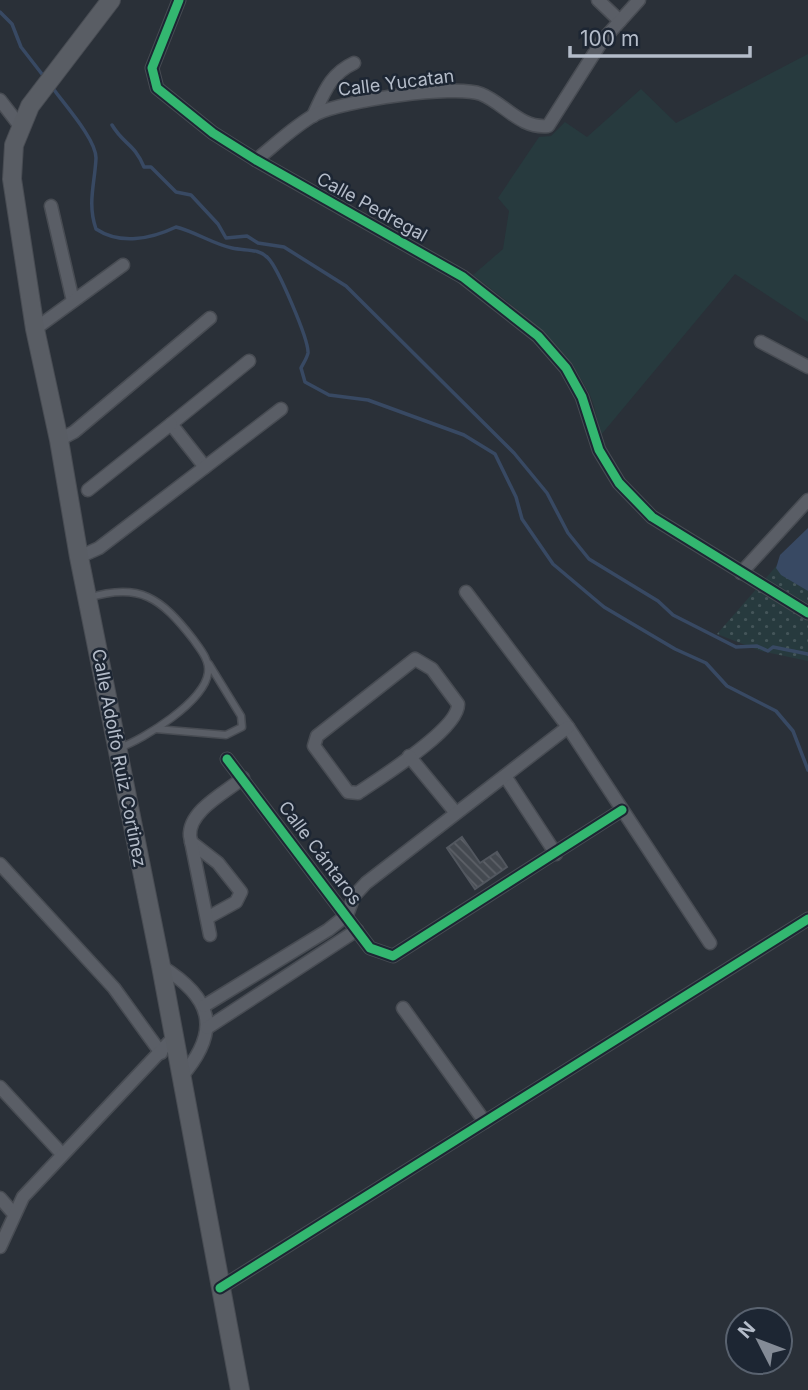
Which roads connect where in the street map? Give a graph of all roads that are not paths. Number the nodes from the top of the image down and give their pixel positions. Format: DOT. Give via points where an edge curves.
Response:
graph roads {
  1 [pos="111,0"];
  2 [pos="179,0"];
  3 [pos="598,0"];
  4 [pos="639,0"];
  5 [pos="620,21"];
  6 [pos="354,63"];
  7 [pos="0,100"];
  8 [pos="313,116"];
  9 [pos="20,126"];
  10 [pos="256,160"];
  11 [pos="51,206"];
  12 [pos="123,265"];
  13 [pos="73,301"];
  14 [pos="211,318"];
  15 [pos="35,329"];
  16 [pos="761,342"];
  17 [pos="250,361"];
  18 [pos="808,367"];
  19 [pos="281,409"];
  20 [pos="171,424"];
  21 [pos="59,440"];
  22 [pos="205,467"];
  23 [pos="88,490"];
  24 [pos="808,500"];
  25 [pos="79,557"];
  26 [pos="741,573"];
  27 [pos="466,592"];
  28 [pos="87,598"];
  29 [pos="808,612"];
  30 [pos="208,663"];
  31 [pos="568,727"];
  32 [pos="156,729"];
  33 [pos="117,749"];
  34 [pos="409,756"];
  35 [pos="227,759"];
  36 [pos="505,776"];
  37 [pos="243,778"];
  38 [pos="622,810"];
  39 [pos="456,813"];
  40 [pos="191,842"];
  41 [pos="556,854"];
  42 [pos="0,864"];
  43 [pos="347,915"];
  44 [pos="207,918"];
  45 [pos="808,919"];
  46 [pos="357,930"];
  47 [pos="210,935"];
  48 [pos="710,943"];
  49 [pos="160,966"];
  50 [pos="204,1006"];
  51 [pos="403,1008"];
  52 [pos="207,1028"];
  53 [pos="173,1038"];
  54 [pos="161,1053"];
  55 [pos="181,1077"];
  56 [pos="0,1087"];
  57 [pos="485,1122"];
  58 [pos="62,1154"];
  59 [pos="0,1198"];
  60 [pos="14,1214"];
  61 [pos="0,1247"];
  62 [pos="220,1289"];
  63 [pos="240,1390"];
  1 -- 9 [label="main road, Calle Adolfo Ruiz Cortinez" via="30,106"];
  2 -- 10 [label="street, Calle Pedregal" via="152,68 154,82 204,126"];
  3 -- 5 [label="street"];
  4 -- 5 [label="street"];
  5 -- 8 [label="street, Calle Yucatan" via="602,41 548,126 515,117 485,95 468,91 379,99"];
  6 -- 8 [label="street" via="328,82"];
  7 -- 9 [label="street"];
  8 -- 10 [label="street, Calle Yucatan"];
  9 -- 15 [label="main road, Calle Adolfo Ruiz Cortinez" via="12,179"];
  10 -- 26 [label="street, Calle Pedregal" via="463,277 538,336 566,368 582,397 599,450 620,483 652,517"];
  11 -- 13 [label="street"];
  12 -- 13 [label="street"];
  13 -- 15 [label="street"];
  14 -- 21 [label="street"];
  15 -- 21 [label="main road, Calle Adolfo Ruiz Cortinez"];
  16 -- 18 [label="street"];
  17 -- 20 [label="street"];
  19 -- 22 [label="street"];
  20 -- 22 [label="street"];
  20 -- 23 [label="street"];
  21 -- 25 [label="main road, Calle Adolfo Ruiz Cortinez"];
  22 -- 25 [label="street" via="99,548"];
  24 -- 26 [label="street"];
  25 -- 28 [label="main road, Calle Adolfo Ruiz Cortinez"];
  26 -- 29 [label="street, Calle Pedregal"];
  27 -- 31 [label="street"];
  28 -- 30 [label="lane" via="128,591 155,600 172,612"];
  28 -- 33 [label="main road, Calle Adolfo Ruiz Cortinez"];
  30 -- 32 [label="lane" via="202,688"];
  30 -- 32 [label="lane" via="242,716 242,727 213,736"];
  31 -- 36 [label="street"];
  31 -- 38 [label="street"];
  32 -- 33 [label="lane"];
  33 -- 49 [label="main road, Calle Adolfo Ruiz Cortinez"];
  34 -- 34 [label="street" via="452,722 458,710 432,669 415,659 321,733 314,746 342,787 353,794"];
  34 -- 39 [label="street"];
  35 -- 37 [label="street, Calle Cántaros"];
  36 -- 39 [label="street"];
  36 -- 41 [label="street"];
  37 -- 40 [label="street" via="190,824"];
  37 -- 43 [label="street, Calle Cántaros"];
  38 -- 41 [label="street"];
  38 -- 48 [label="street"];
  39 -- 43 [label="street" via="366,883"];
  40 -- 44 [label="street"];
  40 -- 44 [label="street" via="218,863 241,892 236,902"];
  41 -- 46 [label="street, Calle Cántaros" via="393,956 370,948"];
  42 -- 54 [label="street" via="114,988"];
  43 -- 46 [label="street, Calle Cántaros"];
  43 -- 50 [label="street"];
  44 -- 47 [label="street"];
  45 -- 57 [label="street"];
  46 -- 52 [label="street"];
  49 -- 50 [label="street" via="186,984"];
  49 -- 53 [label="main road, Calle Adolfo Ruiz Cortinez"];
  50 -- 52 [label="street"];
  51 -- 57 [label="street"];
  52 -- 55 [label="street" via="201,1049"];
  53 -- 54 [label="street"];
  53 -- 55 [label="main road, Calle Adolfo Ruiz Cortinez"];
  54 -- 58 [label="street"];
  55 -- 62 [label="main road, Calle Adolfo Ruiz Cortinez"];
  56 -- 58 [label="street"];
  57 -- 62 [label="street"];
  58 -- 60 [label="street" via="23,1197"];
  59 -- 60 [label="street"];
  60 -- 61 [label="street"];
  62 -- 63 [label="main road, Calle Adolfo Ruiz Cortinez"];
}
